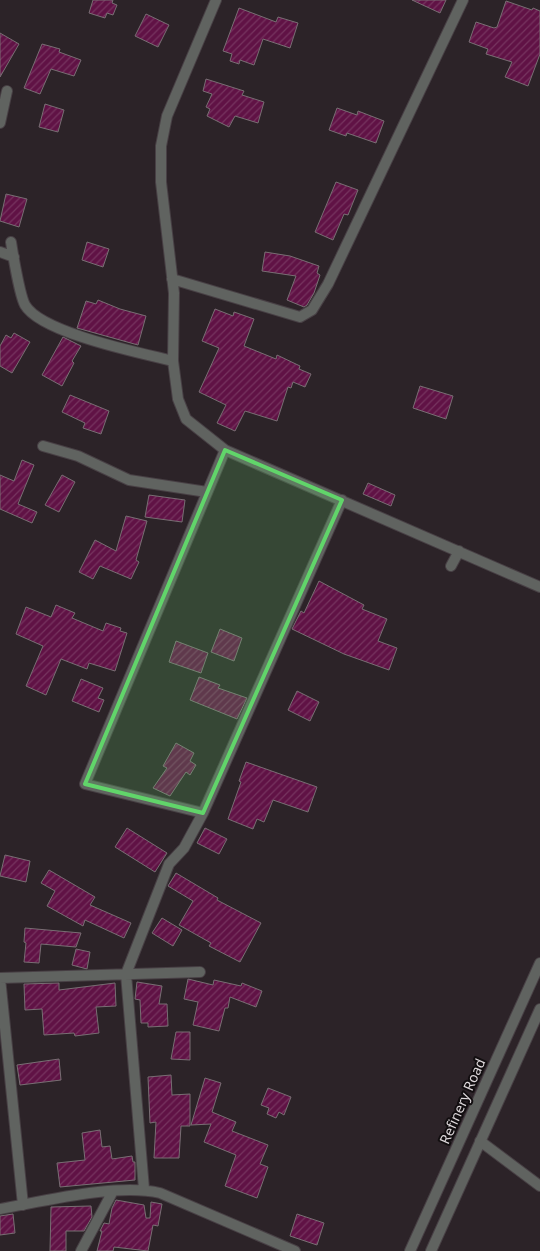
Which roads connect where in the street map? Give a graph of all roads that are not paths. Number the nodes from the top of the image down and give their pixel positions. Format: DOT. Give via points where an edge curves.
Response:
graph roads {
  1 [pos="216,0"];
  2 [pos="463,0"];
  3 [pos="7,91"];
  4 [pos="0,123"];
  5 [pos="10,242"];
  6 [pos="0,252"];
  7 [pos="14,257"];
  8 [pos="172,279"];
  9 [pos="173,361"];
  10 [pos="43,446"];
  11 [pos="225,450"];
  12 [pos="207,492"];
  13 [pos="342,500"];
  14 [pos="459,551"];
  15 [pos="451,566"];
  16 [pos="540,587"];
  17 [pos="203,812"];
  18 [pos="540,963"];
  19 [pos="200,972"];
  20 [pos="126,974"];
  21 [pos="0,978"];
  22 [pos="540,1009"];
  23 [pos="480,1141"];
  24 [pos="540,1186"];
  25 [pos="144,1189"];
  26 [pos="112,1193"];
  27 [pos="23,1205"];
  28 [pos="0,1210"];
  29 [pos="81,1251"];
  30 [pos="295,1251"];
  31 [pos="410,1251"];
  32 [pos="431,1251"];
  1 -- 8 [label="street" via="166,116 162,190"];
  2 -- 8 [label="street" via="328,284 312,310 300,317"];
  3 -- 4 [label="street"];
  5 -- 7 [label="street"];
  6 -- 7 [label="street"];
  7 -- 9 [label="street" via="25,306 45,322 70,334"];
  8 -- 9 [label="street"];
  9 -- 11 [label="street" via="178,399 186,419"];
  10 -- 12 [label="street" via="78,456 129,480"];
  11 -- 12 [label="street"];
  11 -- 13 [label="street"];
  12 -- 17 [label="street" via="85,784"];
  13 -- 14 [label="street"];
  13 -- 17 [label="street"];
  14 -- 15 [label="street"];
  14 -- 16 [label="street"];
  17 -- 20 [label="street" via="184,848 169,864"];
  18 -- 31 [label="street, Refinery Road"];
  19 -- 20 [label="street"];
  20 -- 21 [label="street"];
  20 -- 25 [label="street"];
  21 -- 27 [label="street"];
  22 -- 23 [label="street"];
  23 -- 24 [label="street"];
  23 -- 32 [label="street"];
  25 -- 26 [label="street"];
  25 -- 30 [label="street"];
  26 -- 27 [label="street"];
  26 -- 29 [label="street"];
  27 -- 28 [label="street"];
}
